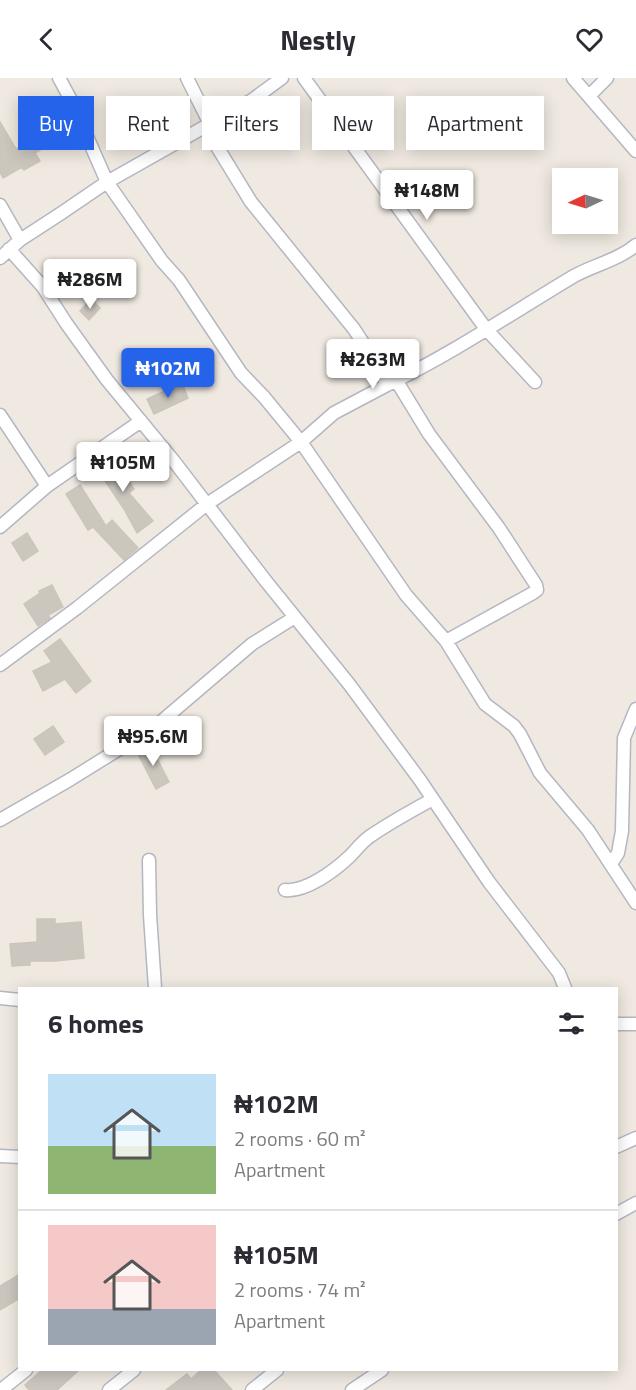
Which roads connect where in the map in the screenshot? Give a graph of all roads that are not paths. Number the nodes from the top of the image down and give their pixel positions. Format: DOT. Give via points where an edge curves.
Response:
graph roads {
  1 [pos="59,78"];
  2 [pos="187,78"];
  3 [pos="282,78"];
  4 [pos="304,78"];
  5 [pos="573,78"];
  6 [pos="607,78"];
  7 [pos="257,96"];
  8 [pos="589,96"];
  9 [pos="202,113"];
  10 [pos="202,128"];
  11 [pos="221,150"];
  12 [pos="636,151"];
  13 [pos="107,182"];
  14 [pos="0,205"];
  15 [pos="20,240"];
  16 [pos="636,245"];
  17 [pos="4,254"];
  18 [pos="486,329"];
  19 [pos="391,382"];
  20 [pos="535,382"];
  21 [pos="0,415"];
  22 [pos="141,421"];
  23 [pos="301,442"];
  24 [pos="47,486"];
  25 [pos="207,504"];
  26 [pos="0,527"];
  27 [pos="295,617"];
  28 [pos="446,640"];
  29 [pos="0,664"];
  30 [pos="636,709"];
  31 [pos="433,799"];
  32 [pos="0,820"];
  33 [pos="149,860"];
  34 [pos="611,864"];
  35 [pos="631,889"];
  36 [pos="285,890"];
  37 [pos="636,903"];
  38 [pos="154,987"];
  39 [pos="565,987"];
  40 [pos="0,998"];
  41 [pos="18,1000"];
  42 [pos="618,1024"];
  43 [pos="636,1024"];
  44 [pos="636,1138"];
  45 [pos="618,1146"];
  46 [pos="0,1156"];
  47 [pos="18,1157"];
  48 [pos="636,1203"];
  49 [pos="618,1213"];
  50 [pos="25,1371"];
  51 [pos="133,1371"];
  52 [pos="276,1371"];
  53 [pos="380,1371"];
  54 [pos="1,1390"];
  55 [pos="109,1390"];
  56 [pos="252,1390"];
  57 [pos="352,1390"];
  1 -- 13 [label="street"];
  2 -- 9 [label="street"];
  3 -- 7 [label="street"];
  4 -- 18 [label="street"];
  5 -- 8 [label="street"];
  6 -- 8 [label="street"];
  8 -- 12 [label="street"];
  10 -- 13 [label="street"];
  11 -- 19 [label="street" via="251,202 354,329"];
  13 -- 15 [label="street"];
  13 -- 23 [label="street" via="241,373"];
  14 -- 15 [label="street"];
  15 -- 17 [label="street"];
  16 -- 18 [label="street"];
  17 -- 22 [label="street" via="43,287 94,363"];
  18 -- 19 [label="street"];
  18 -- 20 [label="street"];
  19 -- 23 [label="street" via="334,413"];
  19 -- 28 [label="street" via="499,528 536,585 533,593"];
  21 -- 24 [label="street"];
  22 -- 24 [label="street"];
  22 -- 25 [label="street"];
  23 -- 25 [label="street"];
  23 -- 28 [label="street" via="406,595"];
  24 -- 26 [label="street"];
  25 -- 27 [label="street"];
  25 -- 29 [label="street"];
  27 -- 31 [label="street"];
  27 -- 32 [label="street" via="252,644 156,726"];
  28 -- 34 [label="street" via="485,704 514,726 540,773"];
  30 -- 34 [label="street" via="624,738 622,831 618,853"];
  31 -- 36 [label="street" via="366,839 324,877 298,890"];
  31 -- 39 [label="street" via="489,882 559,973"];
  33 -- 38 [label="street"];
  34 -- 35 [label="street"];
  35 -- 37 [label="street"];
  40 -- 41 [label="street"];
  42 -- 43 [label="street"];
  44 -- 45 [label="street"];
  46 -- 47 [label="street"];
  48 -- 49 [label="street"];
  50 -- 54 [label="street"];
  51 -- 55 [label="street"];
  52 -- 56 [label="street"];
  53 -- 57 [label="street"];
}
